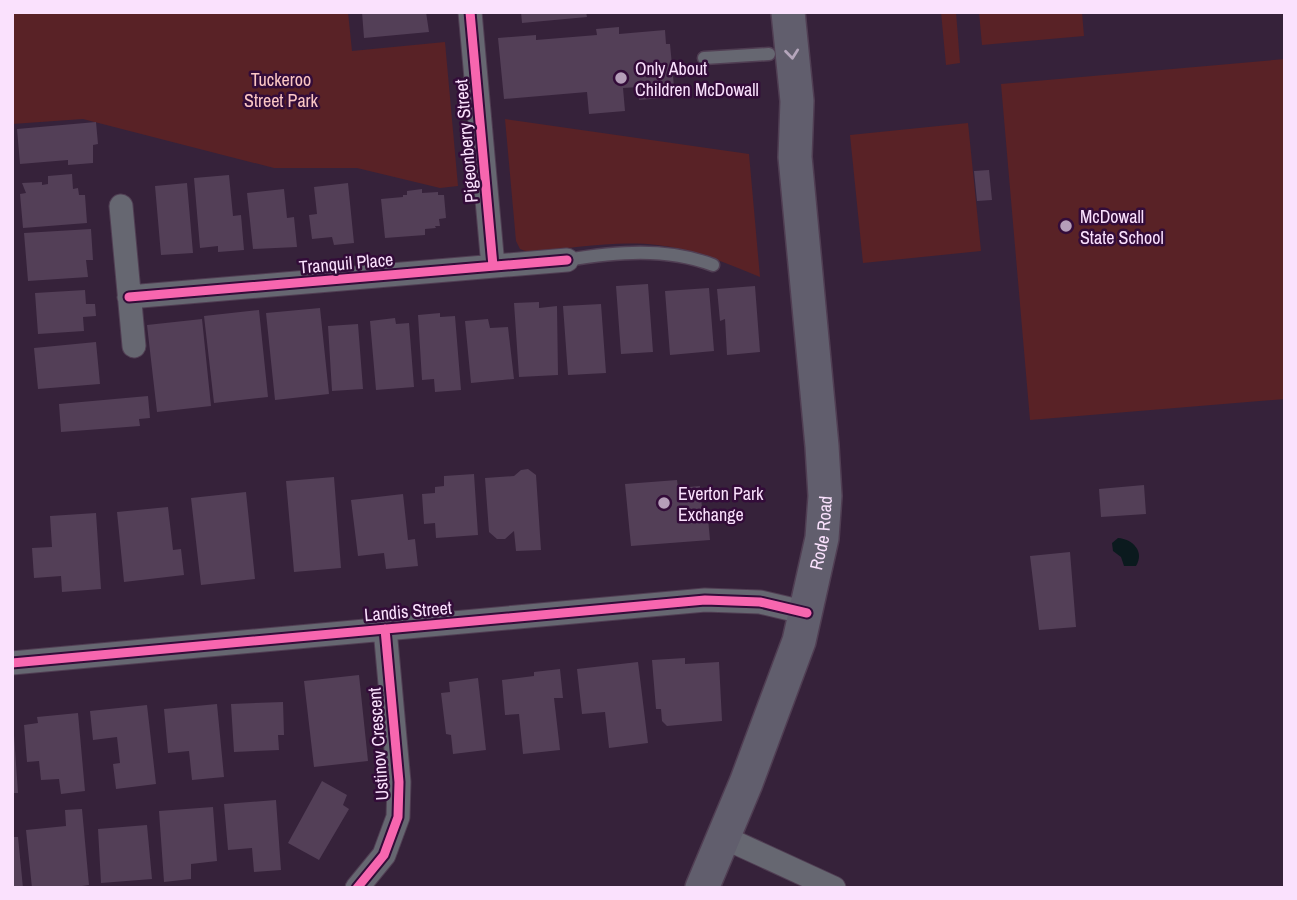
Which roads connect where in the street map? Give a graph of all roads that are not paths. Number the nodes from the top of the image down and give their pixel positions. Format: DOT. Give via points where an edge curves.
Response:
graph roads {
  1 [pos="470,12"];
  2 [pos="765,12"];
  3 [pos="788,12"];
  4 [pos="769,54"];
  5 [pos="704,58"];
  6 [pos="795,157"];
  7 [pos="121,206"];
  8 [pos="566,260"];
  9 [pos="713,265"];
  10 [pos="493,266"];
  11 [pos="129,297"];
  12 [pos="134,346"];
  13 [pos="807,613"];
  14 [pos="385,629"];
  15 [pos="12,663"];
  16 [pos="723,837"];
  17 [pos="357,888"];
  18 [pos="702,888"];
  19 [pos="834,888"];
  1 -- 10 [label="street, Pigeonberry Street"];
  2 -- 4 [label="main road, Rode Road"];
  3 -- 6 [label="main road, Rode Road, one-way" via="797,101"];
  4 -- 5 [label="lane"];
  4 -- 6 [label="main road, Rode Road" via="775,106"];
  6 -- 13 [label="main road, Rode Road" via="825,496"];
  7 -- 11 [label="street"];
  8 -- 9 [label="lane" via="634,252"];
  8 -- 10 [label="street, Tranquil Place"];
  10 -- 11 [label="street, Tranquil Place"];
  11 -- 12 [label="street"];
  13 -- 14 [label="street, Landis Street" via="760,602 705,600"];
  13 -- 16 [label="main road, Rode Road"];
  14 -- 15 [label="street, Landis Street"];
  14 -- 17 [label="street, Ustinov Crescent" via="398,817 384,855"];
  16 -- 18 [label="main road, Rode Road"];
  16 -- 19 [label="street"];
}
